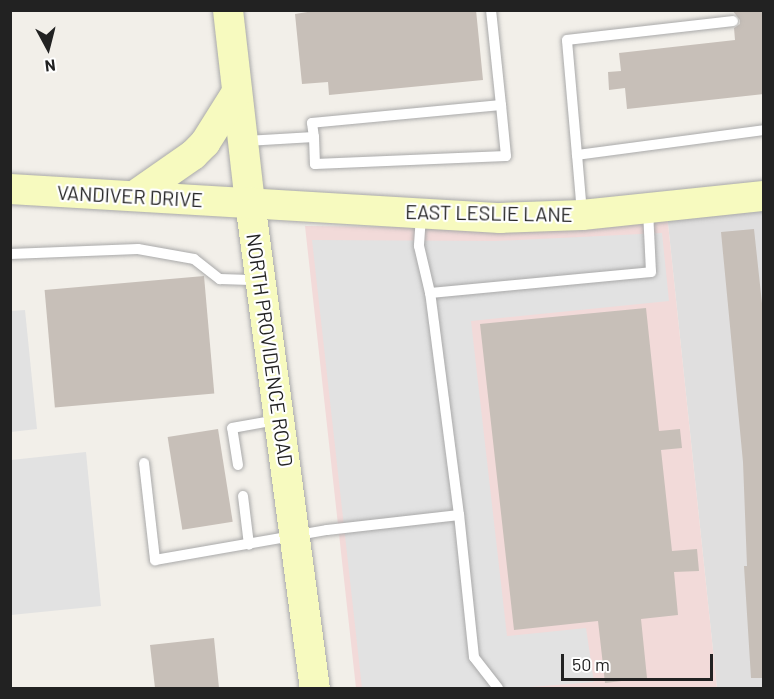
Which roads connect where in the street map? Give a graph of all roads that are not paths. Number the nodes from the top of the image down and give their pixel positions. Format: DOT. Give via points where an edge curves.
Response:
graph roads {
  1 [pos="228,10"];
  2 [pos="491,10"];
  3 [pos="733,21"];
  4 [pos="237,92"];
  5 [pos="501,105"];
  6 [pos="764,130"];
  7 [pos="314,137"];
  8 [pos="243,141"];
  9 [pos="577,155"];
  10 [pos="10,189"];
  11 [pos="134,196"];
  12 [pos="764,196"];
  13 [pos="250,202"];
  14 [pos="648,208"];
  15 [pos="421,212"];
  16 [pos="582,215"];
  17 [pos="10,254"];
  18 [pos="261,280"];
  19 [pos="430,293"];
  20 [pos="280,419"];
  21 [pos="144,463"];
  22 [pos="238,465"];
  23 [pos="243,496"];
  24 [pos="459,515"];
  25 [pos="296,536"];
  26 [pos="249,545"];
  27 [pos="315,688"];
  28 [pos="498,688"];
  1 -- 4 [label="street, NORTH PROVIDENCE ROAD"];
  2 -- 5 [label="lane"];
  3 -- 9 [label="lane" via="567,40"];
  4 -- 8 [label="street, NORTH PROVIDENCE ROAD"];
  4 -- 11 [label="street" via="206,143"];
  5 -- 7 [label="lane" via="312,123"];
  5 -- 7 [label="lane" via="506,156 315,164"];
  6 -- 9 [label="lane"];
  7 -- 8 [label="lane"];
  8 -- 13 [label="street, NORTH PROVIDENCE ROAD"];
  9 -- 16 [label="lane"];
  10 -- 11 [label="street, VANDIVER DRIVE"];
  11 -- 13 [label="street, VANDIVER DRIVE"];
  12 -- 14 [label="street, EAST LESLIE LANE"];
  13 -- 15 [label="street, EAST LESLIE LANE"];
  13 -- 18 [label="street, NORTH PROVIDENCE ROAD"];
  14 -- 16 [label="street, EAST LESLIE LANE"];
  14 -- 19 [label="lane" via="651,272"];
  15 -- 16 [label="street, EAST LESLIE LANE" via="501,218"];
  15 -- 19 [label="lane" via="419,246"];
  17 -- 18 [label="lane" via="138,249 194,259 220,279"];
  18 -- 20 [label="street, NORTH PROVIDENCE ROAD"];
  19 -- 24 [label="lane"];
  20 -- 22 [label="lane" via="231,428"];
  20 -- 25 [label="street, NORTH PROVIDENCE ROAD"];
  21 -- 26 [label="lane" via="155,560"];
  23 -- 26 [label="lane"];
  24 -- 25 [label="lane"];
  24 -- 28 [label="lane" via="474,657"];
  25 -- 26 [label="lane"];
  25 -- 27 [label="street, NORTH PROVIDENCE ROAD"];
}
